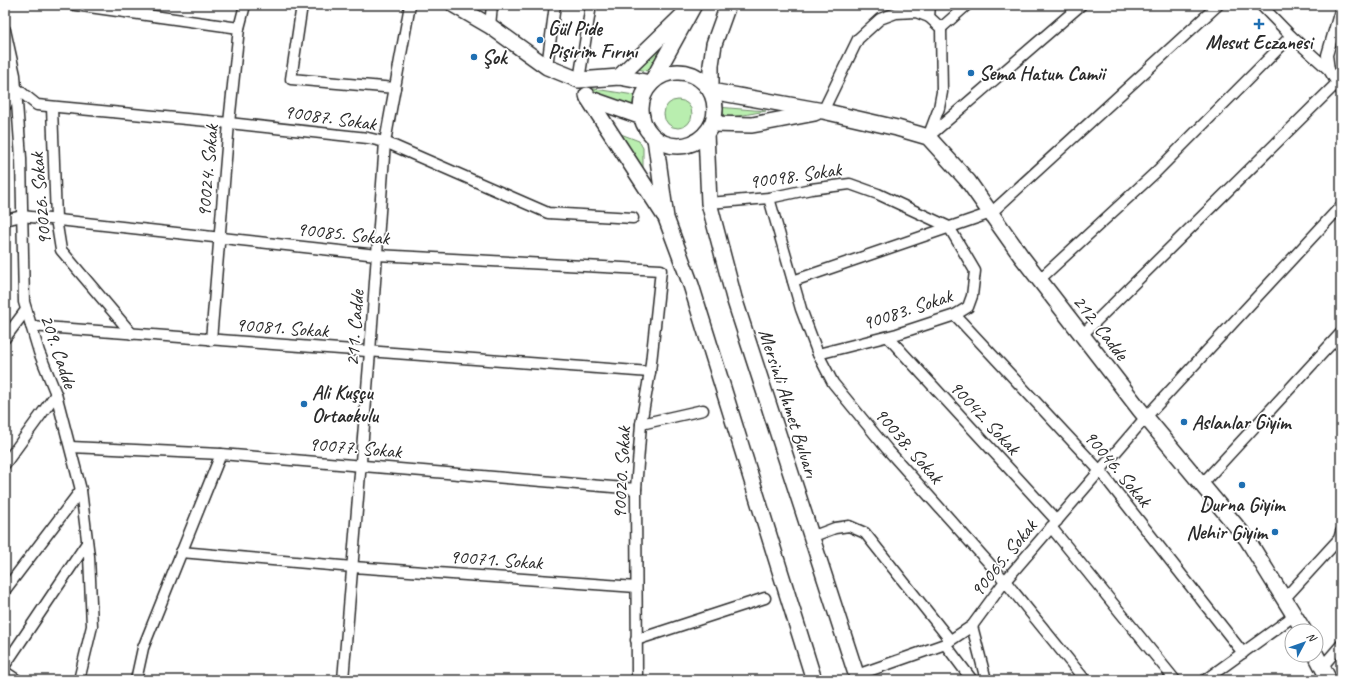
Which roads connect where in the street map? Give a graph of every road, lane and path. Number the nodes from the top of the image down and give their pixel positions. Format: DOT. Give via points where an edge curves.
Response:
graph roads {
  1 [pos="75,5"];
  2 [pos="245,5"];
  3 [pos="302,5"];
  4 [pos="410,5"];
  5 [pos="454,5"];
  6 [pos="492,5"];
  7 [pos="556,5"];
  8 [pos="591,5"];
  9 [pos="694,5"];
  10 [pos="728,5"];
  11 [pos="930,5"];
  12 [pos="967,5"];
  13 [pos="1081,5"];
  14 [pos="1218,5"];
  15 [pos="1262,5"];
  16 [pos="1339,13"];
  17 [pos="929,17"];
  18 [pos="490,26"];
  19 [pos="240,28"];
  20 [pos="941,28"];
  21 [pos="5,30"];
  22 [pos="1291,36"];
  23 [pos="547,67"];
  24 [pos="1329,70"];
  25 [pos="619,77"];
  26 [pos="579,80"];
  27 [pos="651,83"];
  28 [pos="5,86"];
  29 [pos="1339,87"];
  30 [pos="16,88"];
  31 [pos="395,88"];
  32 [pos="711,91"];
  33 [pos="588,98"];
  34 [pos="5,106"];
  35 [pos="52,106"];
  36 [pos="824,112"];
  37 [pos="642,117"];
  38 [pos="229,123"];
  39 [pos="709,129"];
  40 [pos="928,137"];
  41 [pos="655,138"];
  42 [pos="385,142"];
  43 [pos="769,198"];
  44 [pos="710,202"];
  45 [pos="1341,206"];
  46 [pos="991,213"];
  47 [pos="22,216"];
  48 [pos="633,218"];
  49 [pos="666,218"];
  50 [pos="56,219"];
  51 [pos="5,220"];
  52 [pos="950,227"];
  53 [pos="219,237"];
  54 [pos="377,256"];
  55 [pos="661,270"];
  56 [pos="1040,280"];
  57 [pos="793,281"];
  58 [pos="26,310"];
  59 [pos="955,315"];
  60 [pos="31,326"];
  61 [pos="1341,333"];
  62 [pos="132,334"];
  63 [pos="1082,335"];
  64 [pos="888,337"];
  65 [pos="5,338"];
  66 [pos="211,340"];
  67 [pos="370,352"];
  68 [pos="818,354"];
  69 [pos="650,372"];
  70 [pos="56,394"];
  71 [pos="703,410"];
  72 [pos="1146,417"];
  73 [pos="641,424"];
  74 [pos="71,447"];
  75 [pos="221,454"];
  76 [pos="5,464"];
  77 [pos="361,466"];
  78 [pos="1100,471"];
  79 [pos="1202,484"];
  80 [pos="636,489"];
  81 [pos="81,490"];
  82 [pos="1054,524"];
  83 [pos="811,537"];
  84 [pos="1340,537"];
  85 [pos="87,543"];
  86 [pos="182,552"];
  87 [pos="353,567"];
  88 [pos="1005,581"];
  89 [pos="636,587"];
  90 [pos="5,590"];
  91 [pos="765,598"];
  92 [pos="1284,598"];
  93 [pos="1295,615"];
  94 [pos="1300,623"];
  95 [pos="972,626"];
  96 [pos="636,640"];
  97 [pos="947,642"];
  98 [pos="1341,645"];
  99 [pos="1243,654"];
  100 [pos="5,665"];
  101 [pos="1322,667"];
  102 [pos="5,672"];
  103 [pos="857,678"];
  104 [pos="17,680"];
  105 [pos="80,680"];
  106 [pos="136,680"];
  107 [pos="344,680"];
  108 [pos="637,680"];
  109 [pos="814,680"];
  110 [pos="972,680"];
  111 [pos="986,680"];
  112 [pos="1085,680"];
  113 [pos="1175,680"];
  114 [pos="1204,680"];
  1 -- 19 [label="street"];
  2 -- 19 [label="street, 90024. Sokak"];
  3 -- 31 [label="street" via="291,80"];
  4 -- 31 [label="street, 211. Cadde"];
  5 -- 18 [label="main road"];
  6 -- 18 [label="street"];
  7 -- 23 [label="street"];
  8 -- 26 [label="street"];
  9 -- 25 [label="main road"];
  9 -- 27 [label="main road"];
  10 -- 32 [label="main road" via="714,44"];
  11 -- 17 [label="street"];
  12 -- 20 [label="street"];
  13 -- 40 [label="street"];
  14 -- 46 [label="street"];
  15 -- 22 [label="street"];
  16 -- 24 [label="street" via="1327,55"];
  17 -- 20 [label="street"];
  17 -- 36 [label="street" via="916,12 896,13 880,19 858,39"];
  18 -- 23 [label="main road"];
  19 -- 38 [label="street, 90024. Sokak"];
  20 -- 40 [label="street" via="942,92"];
  21 -- 30 [label="street, 209. Cadde"];
  22 -- 24 [label="street"];
  22 -- 56 [label="street" via="1156,172"];
  23 -- 26 [label="main road"];
  24 -- 29 [label="street"];
  25 -- 26 [label="main road"];
  25 -- 27 [label="main road"];
  26 -- 33 [label="main road"];
  27 -- 32 [label="main road" via="671,72 683,72 699,78"];
  27 -- 37 [label="main road" via="644,93"];
  28 -- 30 [label="street"];
  29 -- 63 [label="street"];
  30 -- 34 [label="street"];
  30 -- 35 [label="street, 90087. Sokak" via="37,105"];
  30 -- 47 [label="street, 209. Cadde"];
  31 -- 42 [label="street, 211. Cadde"];
  32 -- 36 [label="main road"];
  32 -- 39 [label="main road" via="715,113"];
  33 -- 37 [label="main road"];
  33 -- 49 [label="main road"];
  35 -- 38 [label="street, 90087. Sokak"];
  35 -- 50 [label="street, 90026. Sokak"];
  36 -- 39 [label="main road" via="752,125"];
  36 -- 40 [label="main road"];
  37 -- 41 [label="main road" via="647,129"];
  38 -- 42 [label="street, 90087. Sokak"];
  38 -- 53 [label="street, 90024. Sokak"];
  39 -- 41 [label="main road" via="698,140 687,145 670,145"];
  39 -- 44 [label="main road, Mersinli Ahmet Bulvarı"];
  40 -- 46 [label="main road, 212. Cadde" via="968,180"];
  41 -- 49 [label="main road"];
  42 -- 48 [label="street, 90087. Sokak" via="548,213"];
  42 -- 54 [label="street, 211. Cadde"];
  43 -- 44 [label="street, 90098. Sokak"];
  43 -- 52 [label="street, 90098. Sokak" via="811,188 850,184"];
  43 -- 57 [label="street, 90038. Sokak"];
  44 -- 83 [label="main road, Mersinli Ahmet Bulvarı" via="734,298"];
  45 -- 72 [label="street, 90065. Sokak"];
  46 -- 52 [label="street"];
  46 -- 56 [label="main road, 212. Cadde"];
  47 -- 50 [label="street, 90085. Sokak"];
  47 -- 51 [label="street, 90085. Sokak"];
  47 -- 58 [label="street, 209. Cadde"];
  49 -- 109 [label="main road" via="691,285"];
  50 -- 53 [label="street, 90085. Sokak"];
  50 -- 62 [label="street, 90026. Sokak" via="61,250"];
  52 -- 57 [label="street"];
  52 -- 59 [label="street, 90083. Sokak" via="975,271 968,307"];
  53 -- 54 [label="street, 90085. Sokak"];
  53 -- 66 [label="street, 90024. Sokak"];
  54 -- 55 [label="street, 90085. Sokak"];
  54 -- 67 [label="street, 211. Cadde"];
  55 -- 69 [label="street, 90020. Sokak"];
  56 -- 63 [label="main road, 212. Cadde"];
  57 -- 68 [label="street, 90038. Sokak"];
  58 -- 60 [label="street, 209. Cadde"];
  58 -- 65 [label="street"];
  59 -- 64 [label="street, 90083. Sokak"];
  59 -- 78 [label="street, 90046. Sokak"];
  60 -- 62 [label="street, 90081. Sokak"];
  60 -- 70 [label="street, 209. Cadde"];
  61 -- 79 [label="street"];
  62 -- 66 [label="street, 90081. Sokak"];
  63 -- 72 [label="main road, 212. Cadde"];
  64 -- 68 [label="street, 90083. Sokak"];
  64 -- 82 [label="street, 90042. Sokak"];
  66 -- 67 [label="street, 90081. Sokak"];
  67 -- 69 [label="street, 90081. Sokak"];
  67 -- 77 [label="street, 211. Cadde"];
  68 -- 88 [label="street, 90038. Sokak" via="833,383"];
  69 -- 73 [label="street, 90020. Sokak"];
  70 -- 74 [label="street, 209. Cadde"];
  70 -- 76 [label="street"];
  71 -- 73 [label="street"];
  72 -- 78 [label="street, 90065. Sokak"];
  72 -- 79 [label="main road, 212. Cadde"];
  73 -- 80 [label="street, 90020. Sokak"];
  74 -- 75 [label="street, 90077. Sokak"];
  74 -- 81 [label="street, 209. Cadde"];
  75 -- 77 [label="street, 90077. Sokak"];
  75 -- 86 [label="street"];
  77 -- 80 [label="street, 90077. Sokak"];
  77 -- 87 [label="street, 211. Cadde"];
  78 -- 82 [label="street, 90065. Sokak"];
  78 -- 99 [label="street, 90046. Sokak"];
  79 -- 92 [label="main road, 212. Cadde" via="1247,539"];
  80 -- 89 [label="street, 90020. Sokak"];
  81 -- 85 [label="street, 209. Cadde"];
  81 -- 90 [label="street"];
  82 -- 88 [label="street, 90065. Sokak"];
  82 -- 113 [label="street, 90042. Sokak"];
  83 -- 97 [label="street" via="849,526 865,533"];
  83 -- 103 [label="main road, Mersinli Ahmet Bulvarı"];
  84 -- 92 [label="street"];
  85 -- 100 [label="street"];
  85 -- 105 [label="street, 209. Cadde" via="92,626"];
  86 -- 87 [label="street, 90071. Sokak"];
  86 -- 106 [label="street" via="143,648"];
  87 -- 89 [label="street, 90071. Sokak"];
  87 -- 107 [label="street, 211. Cadde"];
  88 -- 95 [label="street, 90065. Sokak"];
  88 -- 112 [label="street, 90038. Sokak"];
  89 -- 96 [label="street, 90020. Sokak"];
  91 -- 96 [label="street"];
  92 -- 93 [label="main road, 212. Cadde"];
  93 -- 94 [label="main road, 212. Cadde"];
  93 -- 99 [label="street"];
  95 -- 97 [label="street, 90065. Sokak"];
  95 -- 111 [label="street"];
  96 -- 108 [label="street, 90020. Sokak"];
  97 -- 103 [label="street, 90065. Sokak"];
  97 -- 110 [label="street"];
  98 -- 101 [label="street"];
  99 -- 114 [label="street"];
  102 -- 104 [label="street"];
}
